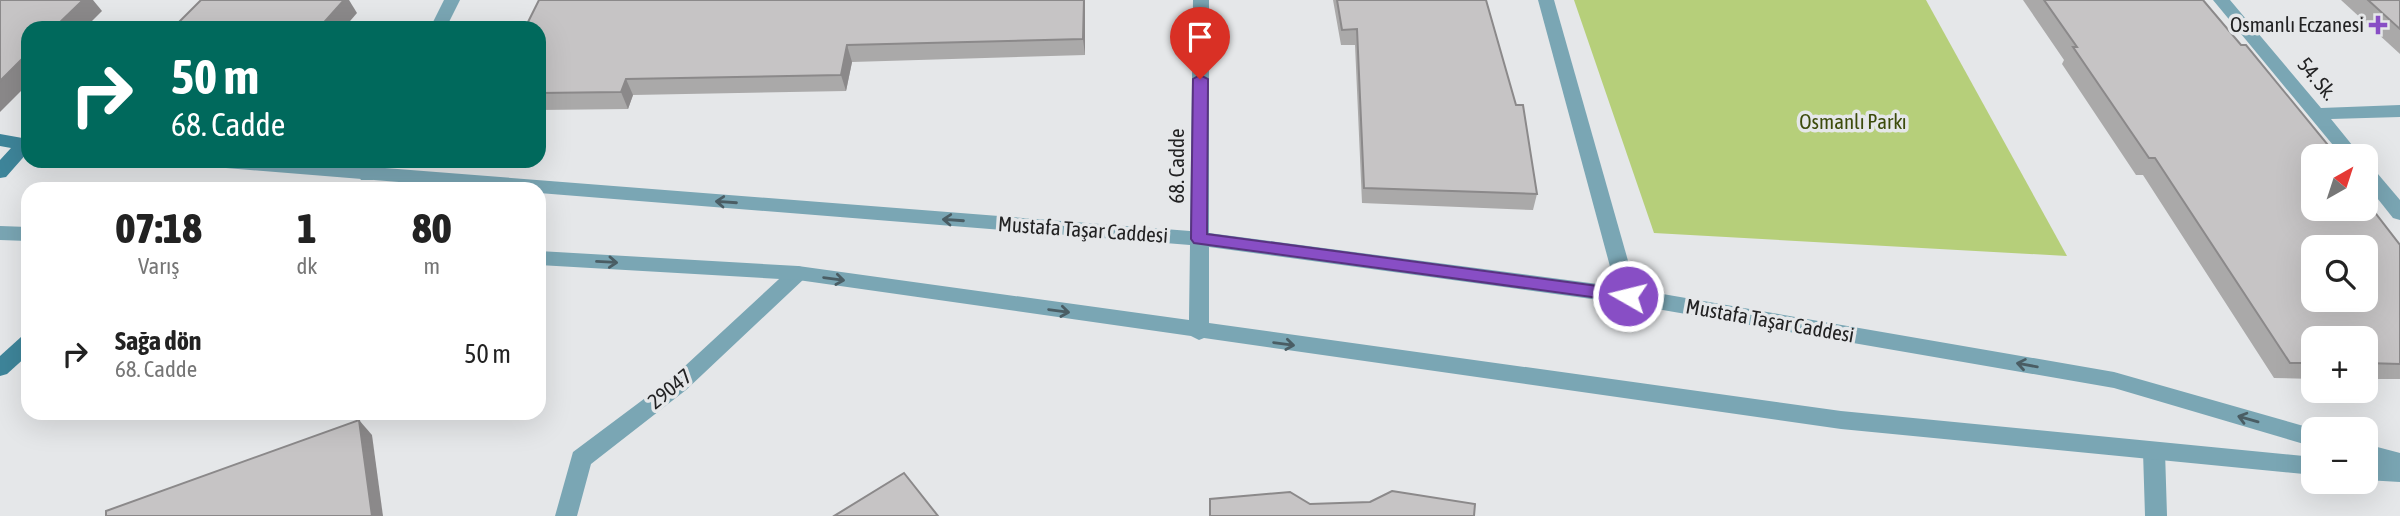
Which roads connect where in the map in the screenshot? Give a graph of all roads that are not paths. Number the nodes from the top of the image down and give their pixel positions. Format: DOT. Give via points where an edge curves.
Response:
graph roads {
  1 [pos="452,0"];
  2 [pos="1201,0"];
  3 [pos="1546,0"];
  4 [pos="2221,0"];
  5 [pos="442,21"];
  6 [pos="2400,111"];
  7 [pos="2317,114"];
  8 [pos="0,141"];
  9 [pos="21,143"];
  10 [pos="2342,144"];
  11 [pos="21,150"];
  12 [pos="370,168"];
  13 [pos="0,172"];
  14 [pos="533,182"];
  15 [pos="546,183"];
  16 [pos="2378,186"];
  17 [pos="2400,213"];
  18 [pos="0,233"];
  19 [pos="21,234"];
  20 [pos="1199,239"];
  21 [pos="546,258"];
  22 [pos="798,273"];
  23 [pos="1628,296"];
  24 [pos="1199,332"];
  25 [pos="21,350"];
  26 [pos="0,369"];
  27 [pos="2301,434"];
  28 [pos="2154,452"];
  29 [pos="2378,457"];
  30 [pos="2400,463"];
  31 [pos="2301,465"];
  32 [pos="2378,472"];
  33 [pos="2400,474"];
  34 [pos="566,516"];
  35 [pos="2156,516"];
  1 -- 5 [label="street"];
  2 -- 20 [label="street, 68. Cadde"];
  3 -- 23 [label="street"];
  4 -- 7 [label="street, 54. Sk."];
  6 -- 7 [label="street"];
  7 -- 10 [label="street, 54. Sk."];
  8 -- 9 [label="main road"];
  11 -- 13 [label="main road"];
  14 -- 12 [label="street, Mustafa Taşar Caddesi, one-way"];
  20 -- 15 [label="street, Mustafa Taşar Caddesi, one-way"];
  16 -- 17 [label="street"];
  18 -- 19 [label="street"];
  20 -- 23 [label="street, Mustafa Taşar Caddesi"];
  20 -- 24 [label="street, 68. Cadde"];
  21 -- 22 [label="street, one-way"];
  22 -- 24 [label="street, one-way"];
  22 -- 34 [label="street, 29047" via="679,384 581,459"];
  27 -- 23 [label="street, Mustafa Taşar Caddesi, one-way" via="2115,380"];
  24 -- 28 [label="street, one-way" via="1841,420"];
  25 -- 26 [label="main road"];
  28 -- 31 [label="street"];
  28 -- 35 [label="street"];
  29 -- 30 [label="street"];
  32 -- 33 [label="street"];
}
